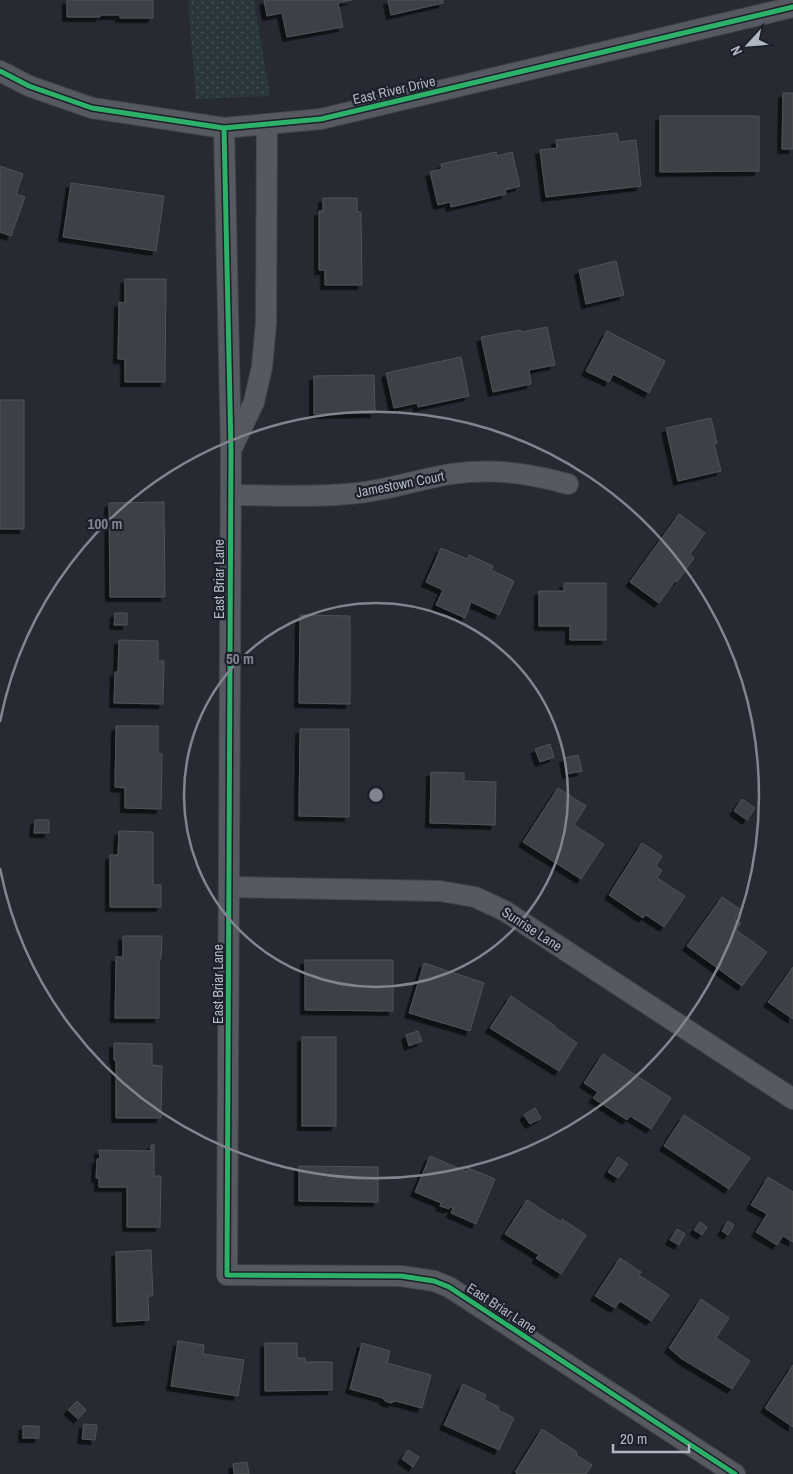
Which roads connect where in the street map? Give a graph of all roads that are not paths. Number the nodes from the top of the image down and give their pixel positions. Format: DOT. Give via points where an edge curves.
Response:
graph roads {
  1 [pos="793,7"];
  2 [pos="0,72"];
  3 [pos="267,124"];
  4 [pos="224,128"];
  5 [pos="231,450"];
  6 [pos="568,484"];
  7 [pos="231,495"];
  8 [pos="230,887"];
  9 [pos="793,1099"];
  10 [pos="736,1474"];
  1 -- 3 [label="street, East River Drive" via="321,119"];
  2 -- 4 [label="street, East River Drive" via="92,108"];
  3 -- 4 [label="street, East River Drive"];
  3 -- 5 [label="street, East Briar Lane" via="266,322 262,367 254,402"];
  4 -- 5 [label="street, East Briar Lane"];
  5 -- 7 [label="street, East Briar Lane"];
  6 -- 7 [label="street, Jamestown Court" via="536,475 493,471 450,474 353,494"];
  7 -- 8 [label="street, East Briar Lane"];
  8 -- 9 [label="street, Sunrise Lane" via="440,890 475,897 505,910"];
  8 -- 10 [label="street, East Briar Lane" via="227,1275 401,1276 434,1281 449,1287"];
}
